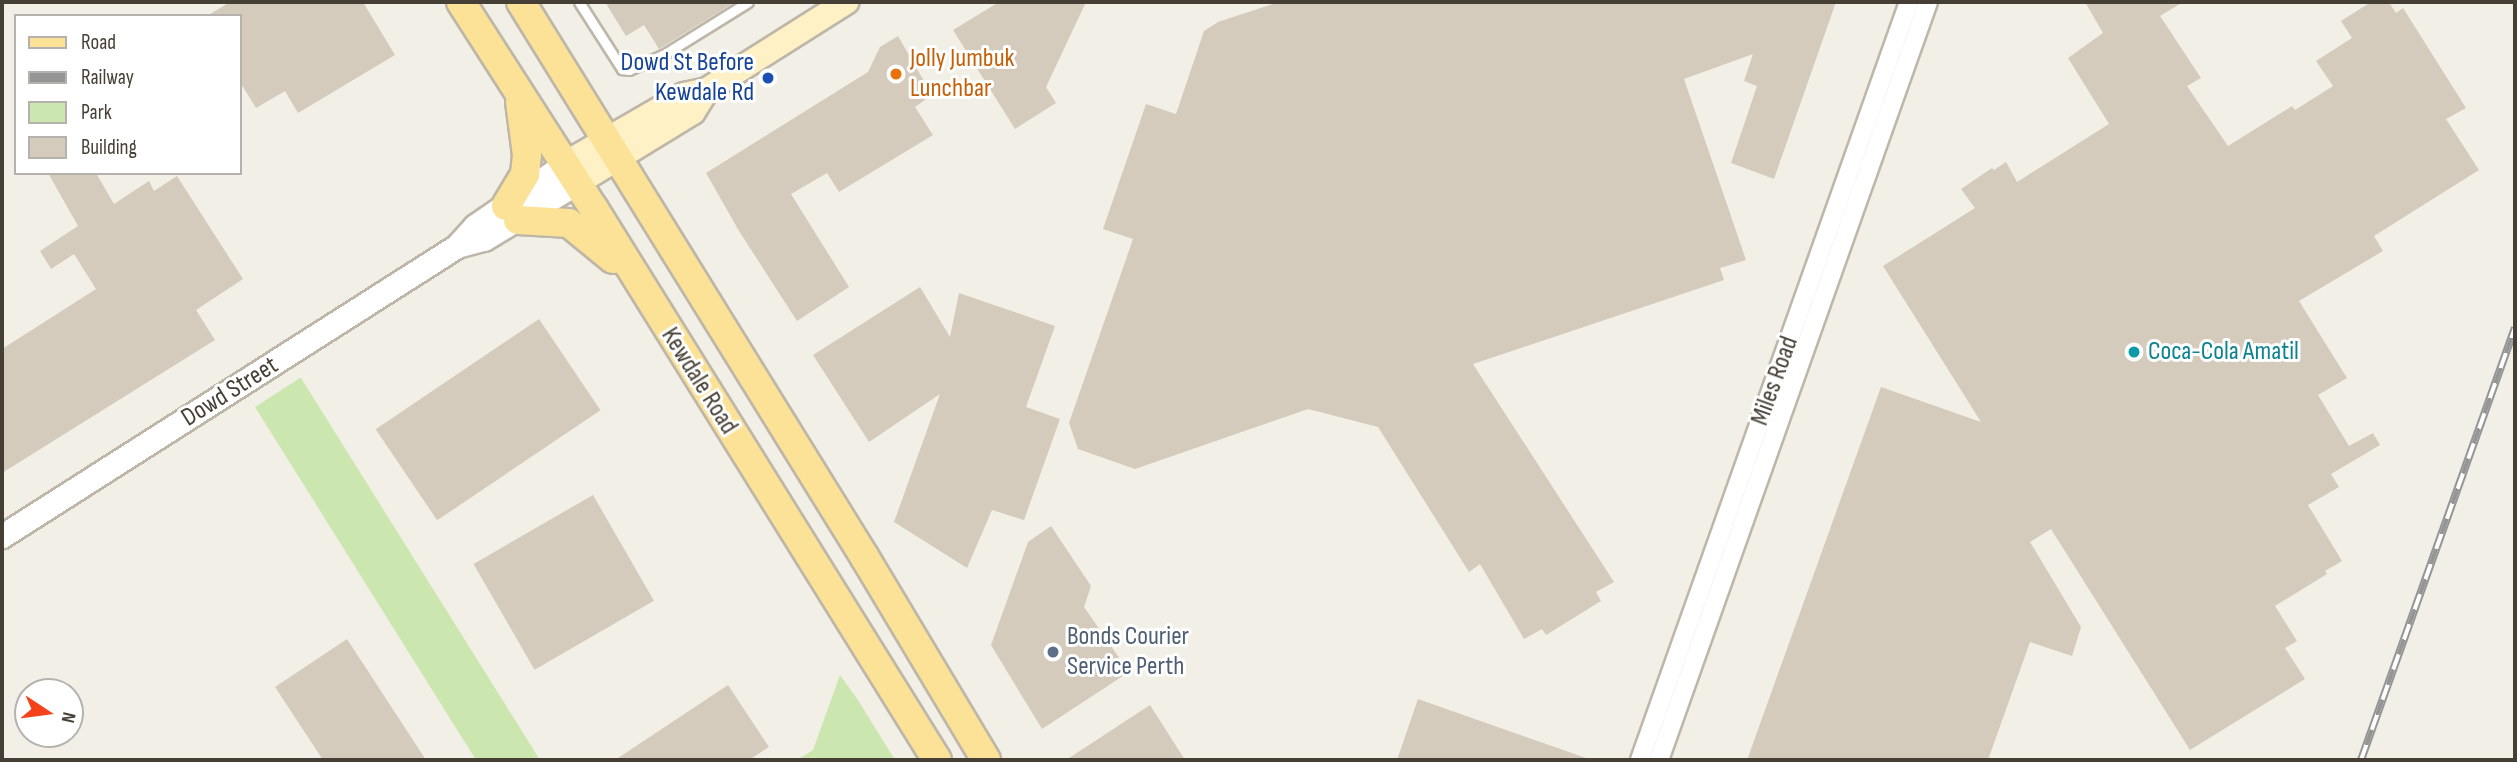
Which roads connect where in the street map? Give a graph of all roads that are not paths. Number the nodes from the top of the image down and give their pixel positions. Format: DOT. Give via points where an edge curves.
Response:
graph roads {
  1 [pos="461,2"];
  2 [pos="521,2"];
  3 [pos="579,2"];
  4 [pos="748,2"];
  5 [pos="846,2"];
  6 [pos="1909,2"];
  7 [pos="1928,2"];
  8 [pos="518,92"];
  9 [pos="613,149"];
  10 [pos="571,174"];
  11 [pos="512,213"];
  12 [pos="632,274"];
  13 [pos="2,536"];
  14 [pos="937,760"];
  15 [pos="986,760"];
  16 [pos="1640,760"];
  17 [pos="1659,760"];
  1 -- 8 [label="main road, Kewdale Road"];
  2 -- 9 [label="main road, Kewdale Road"];
  3 -- 4 [label="lane" via="622,69 629,70 663,55"];
  5 -- 9 [label="main road, Dowd Street" via="707,90 684,94"];
  6 -- 16 [label="street, Miles Road"];
  7 -- 17 [label="street, Miles Road"];
  8 -- 10 [label="main road, Kewdale Road"];
  8 -- 11 [label="main road" via="527,155"];
  9 -- 10 [label="main road, Dowd Street"];
  9 -- 15 [label="main road, Kewdale Road"];
  10 -- 11 [label="street, Dowd Street"];
  10 -- 12 [label="main road, Kewdale Road"];
  11 -- 12 [label="main road" via="569,223"];
  11 -- 13 [label="street, Dowd Street" via="475,226 457,246"];
  12 -- 14 [label="main road, Kewdale Road"];
}
